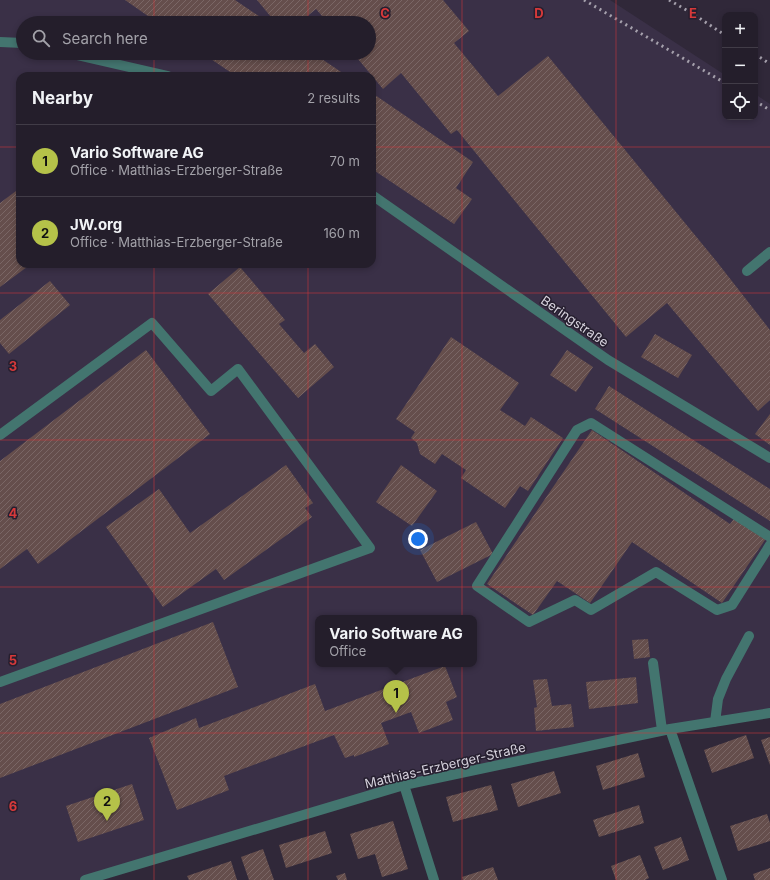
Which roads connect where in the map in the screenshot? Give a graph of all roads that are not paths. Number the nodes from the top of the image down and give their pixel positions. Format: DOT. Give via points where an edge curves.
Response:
graph roads {
  1 [pos="0,42"];
  2 [pos="16,43"];
  3 [pos="98,60"];
  4 [pos="151,72"];
  5 [pos="376,198"];
  6 [pos="770,252"];
  7 [pos="747,271"];
  8 [pos="0,435"];
  9 [pos="770,458"];
  10 [pos="770,537"];
  11 [pos="770,546"];
  12 [pos="749,636"];
  13 [pos="653,663"];
  14 [pos="0,682"];
  15 [pos="770,713"];
  16 [pos="715,722"];
  17 [pos="666,730"];
  18 [pos="404,785"];
  19 [pos="86,880"];
  20 [pos="434,880"];
  21 [pos="722,880"];
  1 -- 2 [label="street"];
  3 -- 4 [label="street"];
  5 -- 9 [label="street, Beringstraße" via="608,360"];
  6 -- 7 [label="street"];
  8 -- 14 [label="street" via="152,323 211,391 238,369 370,548"];
  10 -- 11 [label="street" via="591,423 577,430 477,586 529,622 575,600 592,610 656,572 717,610 732,605"];
  12 -- 16 [label="street" via="718,699"];
  13 -- 17 [label="street"];
  15 -- 16 [label="street, Matthias-Erzberger-Straße"];
  16 -- 17 [label="street, Matthias-Erzberger-Straße"];
  17 -- 18 [label="street, Matthias-Erzberger-Straße"];
  17 -- 21 [label="street"];
  18 -- 19 [label="street, Matthias-Erzberger-Straße"];
  18 -- 20 [label="street"];
}
